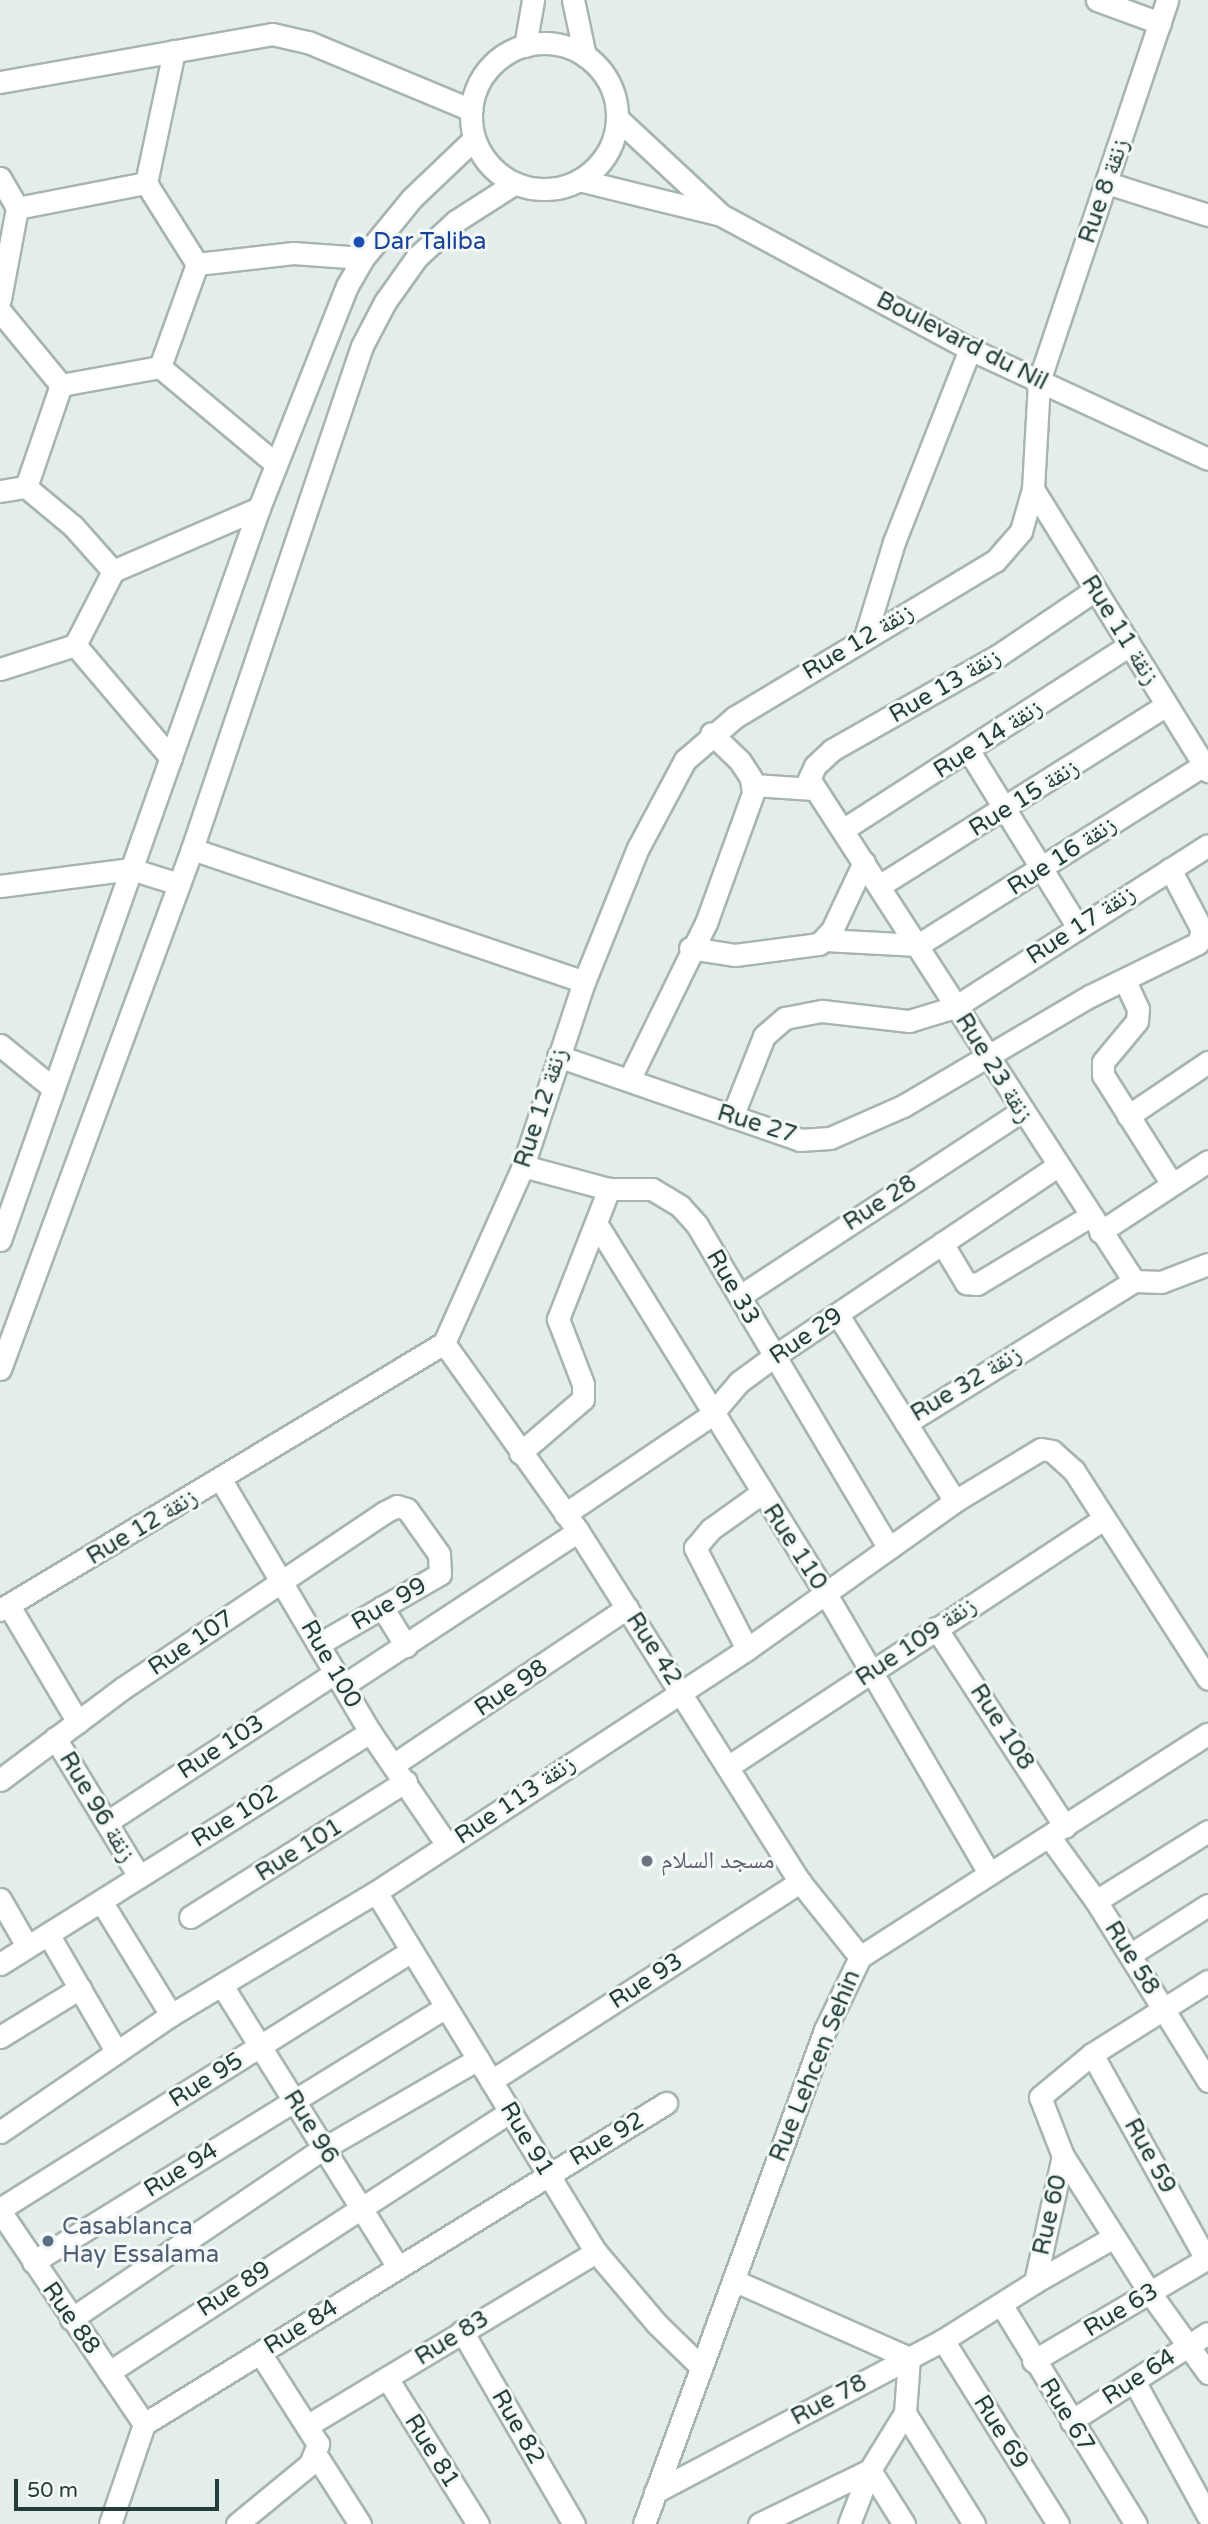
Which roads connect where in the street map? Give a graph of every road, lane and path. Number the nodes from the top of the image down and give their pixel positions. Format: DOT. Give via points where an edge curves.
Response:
graph roads {
  1 [pos="533,0"];
  2 [pos="573,0"];
  3 [pos="1097,0"];
  4 [pos="1167,0"];
  5 [pos="1160,23"];
  6 [pos="526,46"];
  7 [pos="174,51"];
  8 [pos="585,56"];
  9 [pos="0,82"];
  10 [pos="471,110"];
  11 [pos="617,118"];
  12 [pos="474,139"];
  13 [pos="0,178"];
  14 [pos="579,180"];
  15 [pos="146,183"];
  16 [pos="515,183"];
  17 [pos="1107,183"];
  18 [pos="18,208"];
  19 [pos="721,215"];
  20 [pos="1208,215"];
  21 [pos="363,258"];
  22 [pos="197,264"];
  23 [pos="0,299"];
  24 [pos="0,311"];
  25 [pos="970,349"];
  26 [pos="160,367"];
  27 [pos="1039,381"];
  28 [pos="61,385"];
  29 [pos="1208,459"];
  30 [pos="275,463"];
  31 [pos="26,487"];
  32 [pos="1033,489"];
  33 [pos="0,491"];
  34 [pos="259,508"];
  35 [pos="1015,544"];
  36 [pos="113,571"];
  37 [pos="1095,590"];
  38 [pos="865,637"];
  39 [pos="75,645"];
  40 [pos="1129,645"];
  41 [pos="0,669"];
  42 [pos="1166,705"];
  43 [pos="711,733"];
  44 [pos="969,751"];
  45 [pos="171,758"];
  46 [pos="1206,768"];
  47 [pos="753,785"];
  48 [pos="814,789"];
  49 [pos="1005,810"];
  50 [pos="844,829"];
  51 [pos="1208,845"];
  52 [pos="192,849"];
  53 [pos="864,862"];
  54 [pos="1040,868"];
  55 [pos="131,869"];
  56 [pos="1170,869"];
  57 [pos="179,884"];
  58 [pos="879,886"];
  59 [pos="0,887"];
  60 [pos="1077,926"];
  61 [pos="825,940"];
  62 [pos="918,945"];
  63 [pos="690,948"];
  64 [pos="1125,981"];
  65 [pos="584,982"];
  66 [pos="955,1007"];
  67 [pos="0,1045"];
  68 [pos="558,1056"];
  69 [pos="987,1060"];
  70 [pos="1208,1062"];
  71 [pos="629,1080"];
  72 [pos="53,1088"];
  73 [pos="1021,1111"];
  74 [pos="1128,1116"];
  75 [pos="732,1117"];
  76 [pos="1208,1161"];
  77 [pos="523,1166"];
  78 [pos="1056,1167"];
  79 [pos="1172,1184"];
  80 [pos="609,1189"];
  81 [pos="6,1208"];
  82 [pos="596,1223"];
  83 [pos="1095,1224"];
  84 [pos="0,1240"];
  85 [pos="942,1243"];
  86 [pos="1207,1264"];
  87 [pos="1134,1281"];
  88 [pos="740,1296"];
  89 [pos="838,1315"];
  90 [pos="444,1343"];
  91 [pos="772,1357"];
  92 [pos="0,1369"];
  93 [pos="711,1415"];
  94 [pos="906,1423"];
  95 [pos="520,1453"];
  96 [pos="221,1480"];
  97 [pos="760,1494"];
  98 [pos="955,1501"];
  99 [pos="1104,1519"];
  100 [pos="571,1523"];
  101 [pos="889,1548"];
  102 [pos="439,1554"];
  103 [pos="284,1581"];
  104 [pos="826,1594"];
  105 [pos="382,1607"];
  106 [pos="4,1608"];
  107 [pos="627,1608"];
  108 [pos="936,1628"];
  109 [pos="319,1644"];
  110 [pos="405,1646"];
  111 [pos="747,1649"];
  112 [pos="872,1671"];
  113 [pos="340,1679"];
  114 [pos="1208,1679"];
  115 [pos="681,1689"];
  116 [pos="78,1722"];
  117 [pos="370,1732"];
  118 [pos="55,1738"];
  119 [pos="1206,1740"];
  120 [pos="729,1766"];
  121 [pos="400,1773"];
  122 [pos="0,1780"];
  123 [pos="107,1822"];
  124 [pos="1208,1831"];
  125 [pos="1058,1833"];
  126 [pos="447,1845"];
  127 [pos="989,1873"];
  128 [pos="139,1876"];
  129 [pos="800,1882"];
  130 [pos="376,1892"];
  131 [pos="0,1899"];
  132 [pos="101,1901"];
  133 [pos="1096,1901"];
  134 [pos="1208,1905"];
  135 [pos="190,1917"];
  136 [pos="48,1934"];
  137 [pos="27,1946"];
  138 [pos="412,1951"];
  139 [pos="1131,1954"];
  140 [pos="860,1957"];
  141 [pos="0,1964"];
  142 [pos="1208,1980"];
  143 [pos="223,1987"];
  144 [pos="80,1988"];
  145 [pos="446,2007"];
  146 [pos="1164,2009"];
  147 [pos="171,2015"];
  148 [pos="0,2037"];
  149 [pos="260,2046"];
  150 [pos="116,2050"];
  151 [pos="1092,2054"];
  152 [pos="478,2059"];
  153 [pos="1206,2072"];
  154 [pos="491,2081"];
  155 [pos="293,2099"];
  156 [pos="666,2104"];
  157 [pos="510,2112"];
  158 [pos="0,2132"];
  159 [pos="324,2148"];
  160 [pos="1063,2156"];
  161 [pos="548,2175"];
  162 [pos="360,2206"];
  163 [pos="0,2210"];
  164 [pos="1114,2237"];
  165 [pos="8,2242"];
  166 [pos="596,2252"];
  167 [pos="1207,2259"];
  168 [pos="33,2262"];
  169 [pos="398,2267"];
  170 [pos="733,2280"];
  171 [pos="1035,2282"];
  172 [pos="1150,2293"];
  173 [pos="1001,2304"];
  174 [pos="71,2319"];
  175 [pos="462,2331"];
  176 [pos="1199,2339"];
  177 [pos="943,2340"];
  178 [pos="260,2353"];
  179 [pos="909,2358"];
  180 [pos="1033,2361"];
  181 [pos="701,2367"];
  182 [pos="109,2372"];
  183 [pos="1208,2374"];
  184 [pos="387,2378"];
  185 [pos="1134,2381"];
  186 [pos="905,2413"];
  187 [pos="1071,2421"];
  188 [pos="144,2424"];
  189 [pos="307,2425"];
  190 [pos="313,2459"];
  191 [pos="870,2470"];
  192 [pos="655,2492"];
  193 [pos="1208,2516"];
  194 [pos="110,2524"];
  195 [pos="237,2524"];
  196 [pos="360,2524"];
  197 [pos="478,2524"];
  198 [pos="574,2524"];
  199 [pos="644,2524"];
  200 [pos="759,2524"];
  201 [pos="849,2524"];
  202 [pos="904,2524"];
  203 [pos="974,2524"];
  204 [pos="1058,2524"];
  205 [pos="1136,2524"];
  1 -- 6 [label="street"];
  2 -- 8 [label="street"];
  3 -- 5 [label="street"];
  4 -- 5 [label="street, Rue 8 زنقة"];
  5 -- 17 [label="street, Rue 8 زنقة"];
  6 -- 8 [label="street" via="546,43"];
  6 -- 10 [label="street" via="494,63 478,85"];
  7 -- 9 [label="street"];
  7 -- 10 [label="street" via="272,34 292,36"];
  7 -- 15 [label="street"];
  8 -- 11 [label="street" via="608,83"];
  10 -- 12 [label="street"];
  11 -- 14 [label="street" via="602,160"];
  11 -- 19 [label="street, Boulevard du Nil"];
  12 -- 16 [label="street" via="484,159"];
  12 -- 21 [label="street" via="412,198"];
  13 -- 18 [label="street"];
  14 -- 16 [label="street" via="540,189"];
  14 -- 19 [label="street, Boulevard du Nil"];
  15 -- 18 [label="street"];
  15 -- 22 [label="street"];
  16 -- 52 [label="street" via="456,221 417,257 385,302 362,346"];
  17 -- 20 [label="street"];
  17 -- 27 [label="street, Rue 8 زنقة"];
  18 -- 23 [label="street"];
  19 -- 25 [label="street, Boulevard du Nil"];
  21 -- 22 [label="street" via="293,253"];
  21 -- 30 [label="street" via="346,286"];
  22 -- 26 [label="street"];
  24 -- 28 [label="street"];
  25 -- 27 [label="street, Boulevard du Nil"];
  25 -- 38 [label="street" via="890,552"];
  26 -- 28 [label="street"];
  26 -- 30 [label="street"];
  27 -- 29 [label="street, Boulevard du Nil"];
  27 -- 32 [label="street, Rue 8 زنقة"];
  28 -- 31 [label="street"];
  30 -- 34 [label="street"];
  31 -- 33 [label="street"];
  31 -- 36 [label="street" via="73,526"];
  32 -- 35 [label="street, Rue 8 زنقة"];
  32 -- 37 [label="street, Rue 11 زنقة"];
  34 -- 36 [label="street"];
  34 -- 45 [label="street"];
  35 -- 38 [label="street, Rue 12 زنقة" via="995,561"];
  36 -- 39 [label="street"];
  37 -- 40 [label="street, Rue 11 زنقة"];
  37 -- 48 [label="street, Rue 13 زنقة" via="999,655 832,750 810,774"];
  38 -- 43 [label="street, Rue 12 زنقة"];
  39 -- 41 [label="street"];
  39 -- 45 [label="street"];
  40 -- 42 [label="street, Rue 11 زنقة"];
  40 -- 44 [label="street, Rue 14 زنقة"];
  42 -- 46 [label="street, Rue 11 زنقة"];
  42 -- 49 [label="street, Rue 15 زنقة"];
  43 -- 47 [label="street" via="740,761"];
  43 -- 65 [label="street, Rue 12 زنقة" via="666,789"];
  44 -- 49 [label="street"];
  44 -- 50 [label="street, Rue 14 زنقة"];
  45 -- 55 [label="street"];
  46 -- 54 [label="street, Rue 16 زنقة"];
  47 -- 48 [label="street"];
  47 -- 63 [label="street" via="746,819 706,923"];
  48 -- 50 [label="street, Rue 23 زنقة"];
  49 -- 54 [label="street"];
  49 -- 58 [label="street, Rue 15 زنقة"];
  50 -- 53 [label="street, Rue 23 زنقة"];
  51 -- 56 [label="street, Rue 17 زنقة"];
  52 -- 57 [label="street"];
  52 -- 65 [label="street"];
  53 -- 58 [label="street, Rue 23 زنقة"];
  53 -- 61 [label="street"];
  54 -- 60 [label="street"];
  54 -- 62 [label="street, Rue 16 زنقة"];
  55 -- 57 [label="street"];
  55 -- 59 [label="street"];
  55 -- 72 [label="street"];
  56 -- 60 [label="street, Rue 17 زنقة"];
  56 -- 64 [label="street, Rue 27" via="1202,938"];
  57 -- 92 [label="street"];
  58 -- 62 [label="street, Rue 23 زنقة"];
  60 -- 66 [label="street, Rue 17 زنقة"];
  61 -- 62 [label="street"];
  61 -- 63 [label="street" via="765,954"];
  62 -- 66 [label="street, Rue 23 زنقة"];
  63 -- 71 [label="street"];
  64 -- 69 [label="street, Rue 27" via="1090,996"];
  64 -- 74 [label="street" via="1138,1009 1137,1021 1101,1068"];
  65 -- 68 [label="street, Rue 12 زنقة"];
  66 -- 69 [label="street, Rue 23 زنقة"];
  66 -- 75 [label="street, Rue 17 زنقة" via="909,1021 822,1010 785,1018 764,1036"];
  67 -- 72 [label="street"];
  68 -- 71 [label="street, Rue 27"];
  68 -- 77 [label="street, Rue 12 زنقة"];
  69 -- 73 [label="street, Rue 23 زنقة"];
  69 -- 75 [label="street, Rue 27" via="853,1131 830,1138 800,1140"];
  70 -- 74 [label="street"];
  71 -- 75 [label="street, Rue 27"];
  72 -- 81 [label="street"];
  73 -- 78 [label="street, Rue 23 زنقة"];
  73 -- 88 [label="street, Rue 28"];
  74 -- 79 [label="street"];
  76 -- 79 [label="street"];
  77 -- 80 [label="street, Rue 33"];
  77 -- 90 [label="street, Rue 12 زنقة"];
  78 -- 83 [label="street, Rue 23 زنقة"];
  78 -- 85 [label="street, Rue 29"];
  79 -- 83 [label="street"];
  80 -- 82 [label="street"];
  80 -- 88 [label="street, Rue 33" via="652,1189 680,1206 697,1225"];
  81 -- 84 [label="street"];
  82 -- 93 [label="street, Rue 110"];
  82 -- 95 [label="street" via="558,1319 583,1384 583,1399"];
  83 -- 85 [label="street" via="977,1284 966,1283"];
  83 -- 87 [label="street, Rue 23 زنقة"];
  85 -- 89 [label="street, Rue 29"];
  86 -- 87 [label="street" via="1161,1282"];
  87 -- 94 [label="street, Rue 32 زنقة"];
  88 -- 91 [label="street, Rue 33"];
  89 -- 91 [label="street, Rue 29"];
  89 -- 94 [label="street, Rue 32 زنقة"];
  90 -- 95 [label="street, Rue 42"];
  90 -- 96 [label="street, Rue 12 زنقة"];
  91 -- 93 [label="street, Rue 29" via="739,1382"];
  91 -- 101 [label="street, Rue 33"];
  93 -- 97 [label="street, Rue 110"];
  93 -- 100 [label="street, Rue 29"];
  94 -- 98 [label="street"];
  95 -- 100 [label="street, Rue 42"];
  96 -- 103 [label="street, Rue 100"];
  96 -- 106 [label="street, Rue 12 زنقة"];
  97 -- 104 [label="street, Rue 110"];
  97 -- 111 [label="street" via="711,1529 695,1548"];
  98 -- 99 [label="street, Rue 113 زنقة" via="1041,1449 1064,1460"];
  98 -- 101 [label="street, Rue 113 زنقة"];
  99 -- 108 [label="street, Rue 109 زنقة"];
  99 -- 114 [label="street"];
  100 -- 107 [label="street, Rue 42"];
  100 -- 110 [label="street, Rue 29"];
  101 -- 104 [label="street, Rue 113 زنقة"];
  102 -- 103 [label="street, Rue 107" via="413,1512 397,1506"];
  102 -- 105 [label="street, Rue 99" via="440,1574"];
  103 -- 109 [label="street, Rue 100"];
  103 -- 116 [label="street, Rue 107"];
  104 -- 111 [label="street, Rue 113 زنقة"];
  104 -- 112 [label="street, Rue 110"];
  105 -- 109 [label="street, Rue 99"];
  105 -- 110 [label="street"];
  106 -- 116 [label="street"];
  107 -- 115 [label="street, Rue 42"];
  107 -- 121 [label="street, Rue 98"];
  108 -- 112 [label="street, Rue 109 زنقة"];
  108 -- 125 [label="street, Rue 108"];
  109 -- 113 [label="street, Rue 100"];
  110 -- 113 [label="street, Rue 103"];
  111 -- 115 [label="street, Rue 113 زنقة"];
  112 -- 120 [label="street, Rue 109 زنقة"];
  112 -- 127 [label="street, Rue 110"];
  113 -- 117 [label="street, Rue 100"];
  113 -- 123 [label="street, Rue 103"];
  115 -- 120 [label="street, Rue 42"];
  115 -- 126 [label="street, Rue 113 زنقة"];
  116 -- 118 [label="street, Rue 107"];
  117 -- 121 [label="street, Rue 100"];
  117 -- 128 [label="street, Rue 102"];
  118 -- 122 [label="street, Rue 107"];
  118 -- 123 [label="street, Rue 96 زنقة"];
  119 -- 125 [label="street, Rue Lehcen Sehin"];
  120 -- 129 [label="street, Rue 42"];
  121 -- 126 [label="street, Rue 100"];
  121 -- 135 [label="street, Rue 101"];
  123 -- 128 [label="street, Rue 96 زنقة"];
  124 -- 133 [label="street"];
  125 -- 127 [label="street, Rue Lehcen Sehin"];
  125 -- 133 [label="street, Rue 58"];
  126 -- 130 [label="street, Rue 113 زنقة"];
  127 -- 140 [label="street, Rue Lehcen Sehin"];
  128 -- 132 [label="street, Rue 102"];
  129 -- 140 [label="street, Rue 42"];
  129 -- 154 [label="street, Rue 93"];
  130 -- 138 [label="street, Rue 91"];
  130 -- 143 [label="street, Rue 113 زنقة"];
  131 -- 137 [label="street"];
  132 -- 136 [label="street, Rue 102"];
  132 -- 147 [label="street"];
  133 -- 139 [label="street, Rue 58"];
  134 -- 139 [label="street"];
  136 -- 137 [label="street, Rue 102"];
  136 -- 144 [label="street"];
  137 -- 141 [label="street, Rue 102"];
  138 -- 145 [label="street, Rue 91"];
  138 -- 149 [label="street, Rue 95"];
  139 -- 146 [label="street, Rue 58"];
  140 -- 170 [label="street, Rue Lehcen Sehin" via="825,2030"];
  142 -- 146 [label="street, Rue 60"];
  143 -- 147 [label="street, Rue 113 زنقة"];
  143 -- 149 [label="street, Rue 96"];
  144 -- 148 [label="street"];
  144 -- 150 [label="street"];
  145 -- 152 [label="street, Rue 91"];
  145 -- 155 [label="street, Rue 94"];
  146 -- 151 [label="street, Rue 60"];
  146 -- 153 [label="street, Rue 58"];
  147 -- 150 [label="street, Rue 113 زنقة"];
  149 -- 155 [label="street, Rue 96"];
  149 -- 163 [label="street, Rue 95"];
  150 -- 158 [label="street, Rue 113 زنقة"];
  151 -- 160 [label="street, Rue 60" via="1040,2097"];
  151 -- 167 [label="street, Rue 59"];
  152 -- 154 [label="street, Rue 91"];
  152 -- 159 [label="street"];
  154 -- 157 [label="street, Rue 91"];
  155 -- 159 [label="street, Rue 96"];
  155 -- 168 [label="street, Rue 94"];
  156 -- 161 [label="street, Rue 92"];
  157 -- 161 [label="street, Rue 91"];
  157 -- 162 [label="street, Rue 89"];
  159 -- 162 [label="street, Rue 96"];
  159 -- 174 [label="street"];
  160 -- 164 [label="street"];
  160 -- 171 [label="street, Rue 60"];
  161 -- 166 [label="street, Rue 91"];
  161 -- 169 [label="street, Rue 84"];
  162 -- 169 [label="street, Rue 96"];
  162 -- 182 [label="street, Rue 89"];
  163 -- 165 [label="street, Rue 88"];
  164 -- 171 [label="street"];
  164 -- 172 [label="street"];
  165 -- 168 [label="street, Rue 88"];
  166 -- 175 [label="street, Rue 83"];
  166 -- 181 [label="street, Rue 91"];
  167 -- 172 [label="street, Rue 63"];
  168 -- 174 [label="street, Rue 88"];
  169 -- 178 [label="street, Rue 84"];
  170 -- 179 [label="street"];
  170 -- 181 [label="street, Rue Lehcen Sehin"];
  171 -- 173 [label="street, Rue 60"];
  172 -- 176 [label="street"];
  172 -- 180 [label="street, Rue 63"];
  173 -- 177 [label="street, Rue 78"];
  173 -- 180 [label="street, Rue 67"];
  174 -- 182 [label="street, Rue 88"];
  175 -- 184 [label="street, Rue 83"];
  175 -- 198 [label="street, Rue 82"];
  176 -- 183 [label="street"];
  176 -- 185 [label="street, Rue 64"];
  177 -- 179 [label="street, Rue 78"];
  177 -- 204 [label="street, Rue 69"];
  178 -- 188 [label="street, Rue 84"];
  178 -- 189 [label="street"];
  179 -- 186 [label="street"];
  179 -- 192 [label="street, Rue 78"];
  180 -- 187 [label="street, Rue 67"];
  181 -- 192 [label="street, Rue Lehcen Sehin"];
  182 -- 188 [label="street, Rue 88"];
  184 -- 189 [label="street, Rue 83"];
  184 -- 197 [label="street, Rue 81"];
  185 -- 187 [label="street, Rue 64"];
  185 -- 193 [label="street"];
  186 -- 191 [label="street"];
  186 -- 203 [label="street"];
  187 -- 205 [label="street, Rue 67"];
  188 -- 194 [label="street"];
  189 -- 190 [label="street" via="318,2444"];
  190 -- 195 [label="street"];
  190 -- 196 [label="street"];
  191 -- 200 [label="street"];
  191 -- 201 [label="street"];
  191 -- 202 [label="street"];
  192 -- 199 [label="street, Rue Lehcen Sehin"];
}
